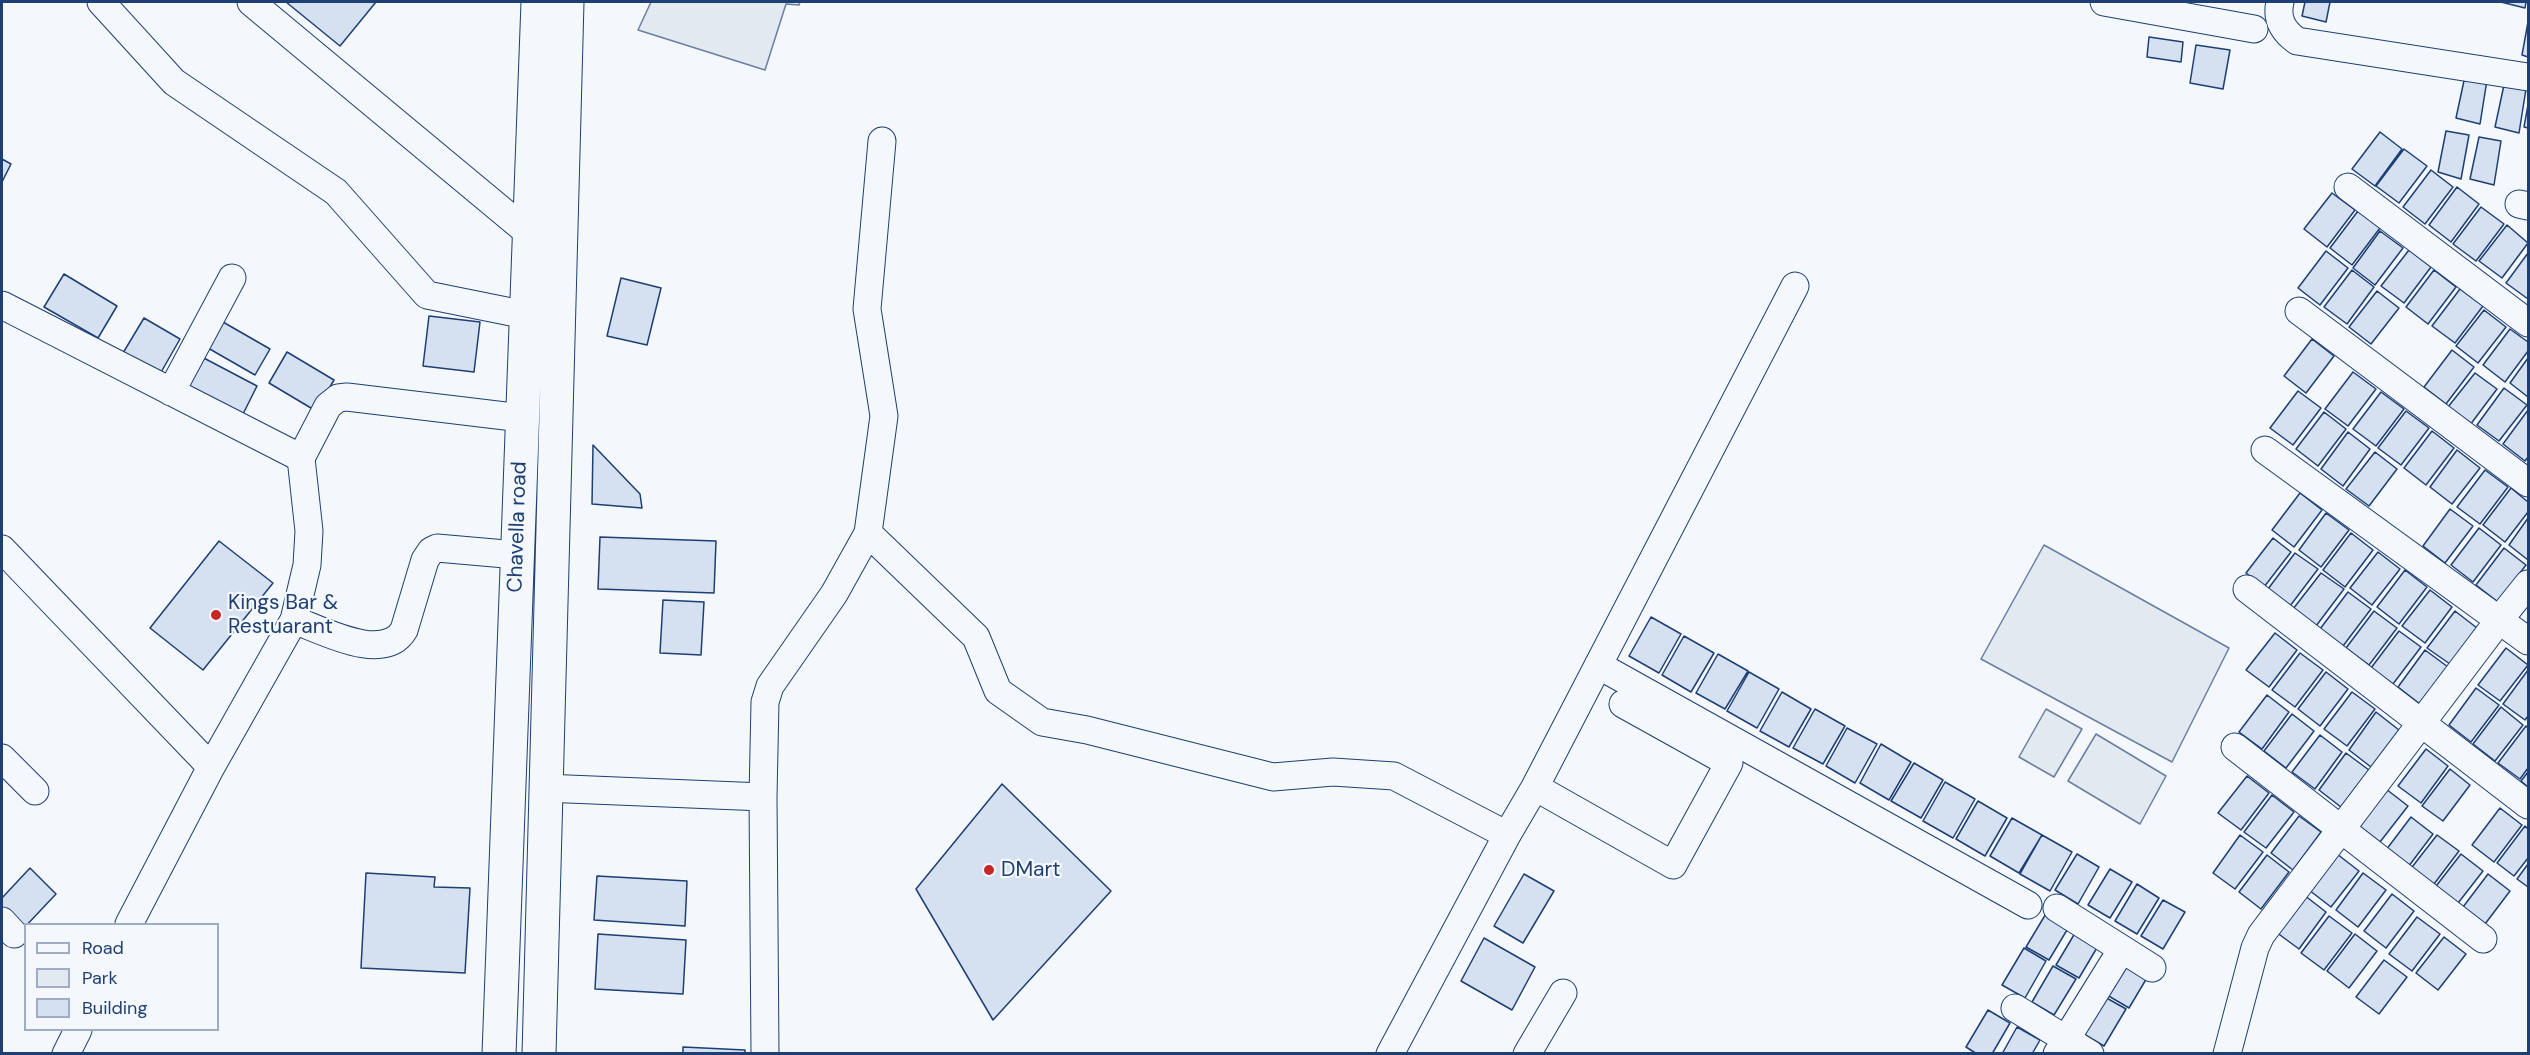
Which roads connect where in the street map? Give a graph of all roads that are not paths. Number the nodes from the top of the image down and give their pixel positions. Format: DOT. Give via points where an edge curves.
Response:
graph roads {
  1 [pos="101,2"];
  2 [pos="251,2"];
  3 [pos="538,2"];
  4 [pos="567,2"];
  5 [pos="2104,2"];
  6 [pos="2280,2"];
  7 [pos="2254,29"];
  8 [pos="2529,77"];
  9 [pos="882,141"];
  10 [pos="2348,187"];
  11 [pos="530,234"];
  12 [pos="232,278"];
  13 [pos="1795,286"];
  14 [pos="2,305"];
  15 [pos="2299,311"];
  16 [pos="526,315"];
  17 [pos="2529,323"];
  18 [pos="171,392"];
  19 [pos="522,418"];
  20 [pos="2265,450"];
  21 [pos="301,458"];
  22 [pos="2529,483"];
  23 [pos="868,533"];
  24 [pos="2,549"];
  25 [pos="517,555"];
  26 [pos="2529,584"];
  27 [pos="2247,589"];
  28 [pos="2500,619"];
  29 [pos="294,620"];
  30 [pos="2529,642"];
  31 [pos="1598,665"];
  32 [pos="1623,704"];
  33 [pos="2422,723"];
  34 [pos="2235,747"];
  35 [pos="2,758"];
  36 [pos="211,768"];
  37 [pos="1535,787"];
  38 [pos="544,788"];
  39 [pos="35,791"];
  40 [pos="763,797"];
  41 [pos="2529,805"];
  42 [pos="2343,829"];
  43 [pos="1507,835"];
  44 [pos="2028,905"];
  45 [pos="2057,908"];
  46 [pos="130,923"];
  47 [pos="2483,939"];
  48 [pos="2122,949"];
  49 [pos="2152,968"];
  50 [pos="1563,993"];
  51 [pos="2015,1008"];
  52 [pos="77,1031"];
  53 [pos="2062,1046"];
  54 [pos="66,1053"];
  55 [pos="499,1053"];
  56 [pos="539,1053"];
  57 [pos="765,1053"];
  58 [pos="1390,1053"];
  59 [pos="1527,1053"];
  60 [pos="2090,1053"];
  61 [pos="2227,1053"];
  1 -- 16 [label="street" via="174,82 336,192 427,296"];
  2 -- 11 [label="street"];
  3 -- 11 [label="highway, Chavella road"];
  4 -- 38 [label="highway, Chavella road"];
  5 -- 7 [label="street"];
  6 -- 8 [label="street" via="2279,18 2297,41"];
  9 -- 23 [label="street" via="867,309 884,416"];
  10 -- 17 [label="street"];
  11 -- 16 [label="highway, Chavella road"];
  12 -- 18 [label="street"];
  13 -- 31 [label="street"];
  14 -- 18 [label="street"];
  15 -- 22 [label="street"];
  16 -- 19 [label="highway, Chavella road"];
  18 -- 21 [label="street"];
  19 -- 21 [label="street" via="338,398 328,406"];
  19 -- 25 [label="highway, Chavella road"];
  20 -- 28 [label="street"];
  21 -- 29 [label="street" via="309,531 307,565"];
  23 -- 40 [label="street" via="834,594 770,686 765,702"];
  23 -- 43 [label="street" via="975,636 998,691 1042,722 1273,777 1333,772 1394,776"];
  24 -- 36 [label="street"];
  25 -- 29 [label="street" via="438,548 431,551 404,630 391,643 362,644"];
  25 -- 55 [label="highway, Chavella road"];
  26 -- 28 [label="street"];
  27 -- 33 [label="street"];
  28 -- 30 [label="street"];
  28 -- 33 [label="street"];
  29 -- 36 [label="street"];
  31 -- 37 [label="street"];
  31 -- 44 [label="street"];
  32 -- 37 [label="street" via="1730,763 1673,864"];
  33 -- 41 [label="street"];
  33 -- 42 [label="street"];
  34 -- 42 [label="street"];
  35 -- 39 [label="street"];
  36 -- 46 [label="street"];
  37 -- 43 [label="street"];
  38 -- 40 [label="street"];
  38 -- 56 [label="highway, Chavella road"];
  40 -- 57 [label="street"];
  42 -- 47 [label="street"];
  42 -- 61 [label="street" via="2261,935"];
  43 -- 58 [label="street"];
  45 -- 48 [label="street"];
  48 -- 49 [label="street"];
  48 -- 53 [label="street"];
  50 -- 59 [label="street"];
  51 -- 53 [label="street"];
  52 -- 54 [label="street"];
  53 -- 60 [label="street"];
}
